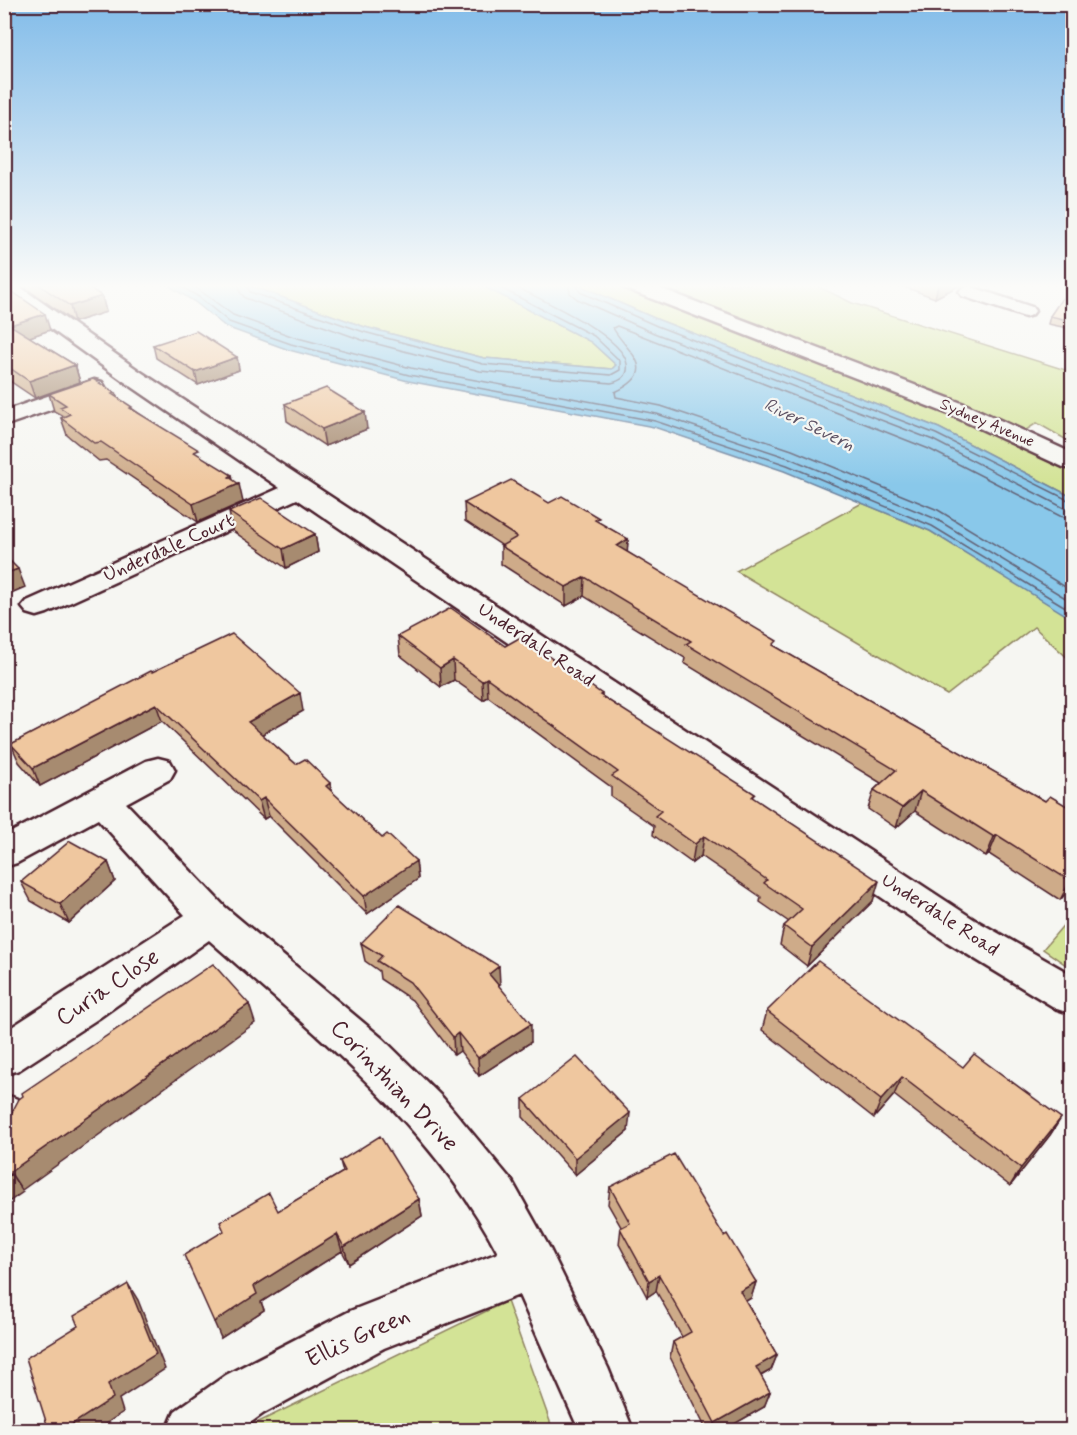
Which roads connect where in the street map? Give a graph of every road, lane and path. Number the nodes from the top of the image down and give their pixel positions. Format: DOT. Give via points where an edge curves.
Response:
graph roads {
  1 [pos="96,351"];
  2 [pos="805,351"];
  3 [pos="130,375"];
  4 [pos="4,419"];
  5 [pos="1072,462"];
  6 [pos="301,488"];
  7 [pos="37,607"];
  8 [pos="158,770"];
  9 [pos="102,800"];
  10 [pos="4,853"];
  11 [pos="211,918"];
  12 [pos="1072,996"];
  13 [pos="4,1056"];
  14 [pos="531,1265"];
  15 [pos="195,1431"];
  16 [pos="606,1431"];
  1 -- 3 [label="street, Underdale Road"];
  2 -- 5 [label="street, Sydney Avenue" via="959,410"];
  3 -- 4 [label="street"];
  3 -- 6 [label="street, Underdale Road"];
  6 -- 7 [label="street, Underdale Court"];
  6 -- 12 [label="street, Underdale Road" via="961,931"];
  8 -- 9 [label="street"];
  9 -- 10 [label="street"];
  9 -- 11 [label="street, Corinthian Drive"];
  11 -- 13 [label="street, Curia Close"];
  11 -- 14 [label="street, Corinthian Drive" via="368,1053 427,1113 495,1198"];
  14 -- 15 [label="street, Ellis Green" via="368,1329 245,1394"];
  14 -- 16 [label="street, Corinthian Drive"];
}
